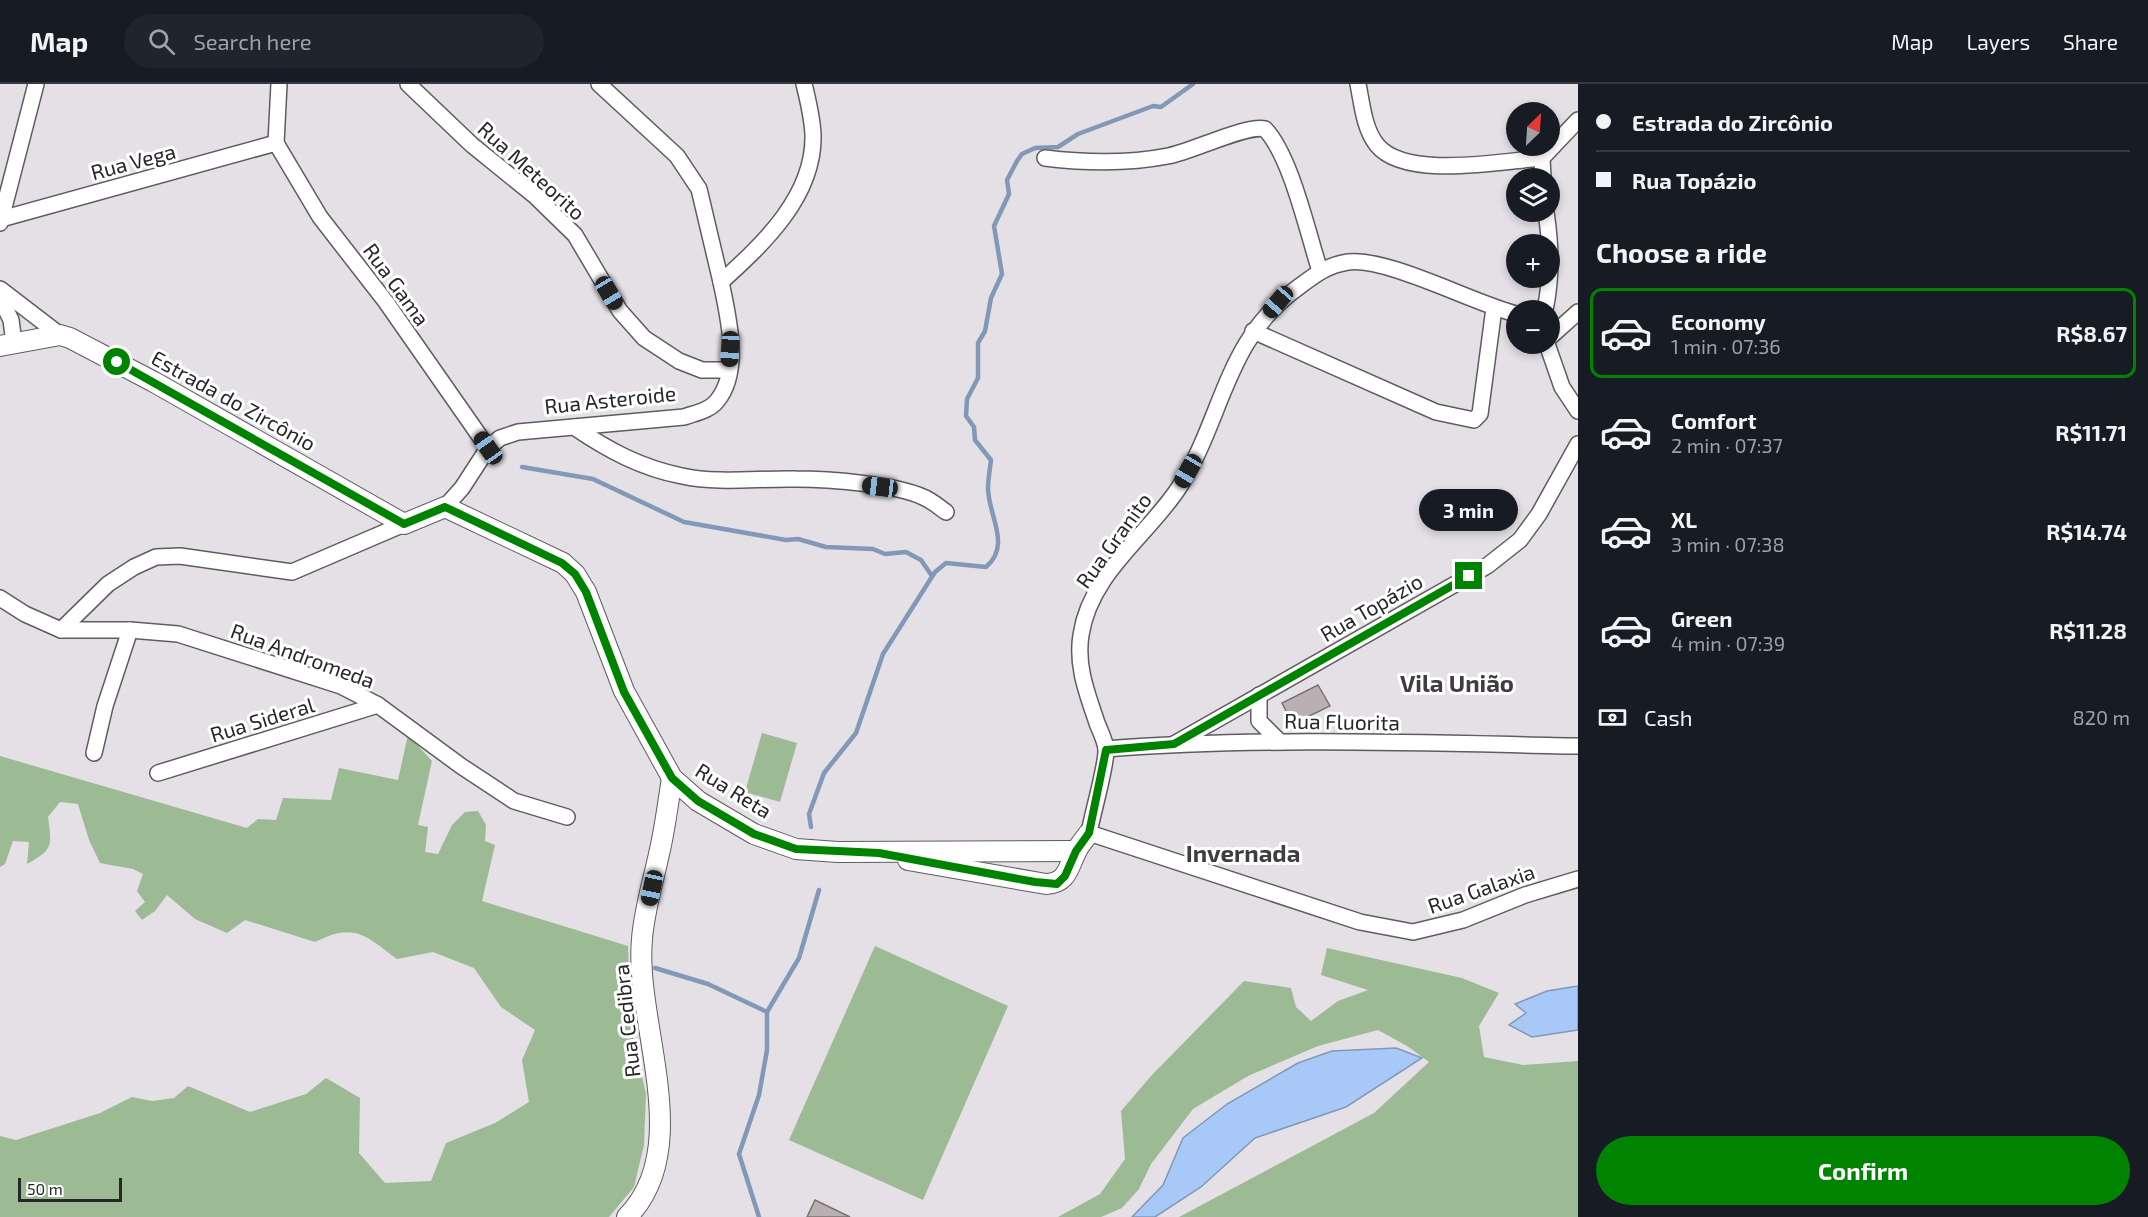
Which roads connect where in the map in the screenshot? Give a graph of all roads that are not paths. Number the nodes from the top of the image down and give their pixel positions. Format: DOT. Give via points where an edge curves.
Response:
graph roads {
  1 [pos="36,84"];
  2 [pos="279,84"];
  3 [pos="408,84"];
  4 [pos="599,84"];
  5 [pos="804,84"];
  6 [pos="1358,84"];
  7 [pos="1577,122"];
  8 [pos="276,143"];
  9 [pos="1045,158"];
  10 [pos="1542,159"];
  11 [pos="1542,168"];
  12 [pos="1,221"];
  13 [pos="1548,222"];
  14 [pos="1320,271"];
  15 [pos="721,282"];
  16 [pos="0,289"];
  17 [pos="0,297"];
  18 [pos="1547,300"];
  19 [pos="1494,308"];
  20 [pos="1506,311"];
  21 [pos="1578,312"];
  22 [pos="1560,328"];
  23 [pos="1253,331"];
  24 [pos="60,335"];
  25 [pos="7,345"];
  26 [pos="1550,354"];
  27 [pos="729,370"];
  28 [pos="1577,409"];
  29 [pos="574,428"];
  30 [pos="1578,444"];
  31 [pos="488,448"];
  32 [pos="445,507"];
  33 [pos="946,512"];
  34 [pos="404,524"];
  35 [pos="0,598"];
  36 [pos="61,630"];
  37 [pos="130,630"];
  38 [pos="1259,695"];
  39 [pos="378,705"];
  40 [pos="1279,741"];
  41 [pos="1174,744"];
  42 [pos="1578,746"];
  43 [pos="1106,750"];
  44 [pos="94,753"];
  45 [pos="158,773"];
  46 [pos="672,778"];
  47 [pos="567,817"];
  48 [pos="1089,833"];
  49 [pos="1076,851"];
  50 [pos="879,853"];
  51 [pos="1578,879"];
  52 [pos="627,1217"];
  1 -- 12 [label="street"];
  2 -- 8 [label="street"];
  3 -- 27 [label="street, Rua Meteorito" via="575,235 620,311 644,338 702,370"];
  4 -- 15 [label="street, Rua Asteroide" via="677,156 699,189"];
  5 -- 15 [label="street" via="813,136 799,190 778,226"];
  6 -- 10 [label="street" via="1368,128 1378,146 1394,158 1420,165"];
  7 -- 10 [label="street"];
  8 -- 12 [label="street, Rua Vega"];
  8 -- 31 [label="street, Rua Gama" via="320,217 386,302"];
  9 -- 14 [label="street" via="1082,163 1169,156 1251,128 1265,129 1275,143 1298,200"];
  10 -- 11 [label="street"];
  13 -- 18 [label="street" via="1551,244"];
  14 -- 19 [label="street, Rua Granito" via="1350,262 1374,264"];
  14 -- 23 [label="street, Rua Granito" via="1278,302"];
  15 -- 27 [label="street, Rua Asteroide"];
  16 -- 24 [label="street"];
  17 -- 25 [label="street" via="11,320"];
  19 -- 20 [label="street, Rua Granito"];
  19 -- 23 [label="street" via="1480,414 1474,420 1436,412"];
  21 -- 22 [label="street"];
  23 -- 43 [label="street, Rua Granito" via="1232,368 1199,452 1177,490 1128,548 1091,603 1081,633 1078,662"];
  24 -- 25 [label="street"];
  24 -- 34 [label="street, Estrada do Zircônio" via="154,382"];
  26 -- 28 [label="street" via="1562,387"];
  27 -- 29 [label="street, Rua Asteroide" via="717,402 708,409 684,417"];
  29 -- 31 [label="street, Rua Asteroide" via="518,432 500,438"];
  29 -- 33 [label="street" via="613,453 682,476 714,480 822,480 906,491 924,497"];
  30 -- 38 [label="street, Rua Topázio" via="1520,540 1487,566"];
  31 -- 32 [label="street, Rua Asteroide"];
  32 -- 34 [label="street, Rua Asteroide"];
  32 -- 46 [label="street" via="529,545 575,574 586,592 624,692"];
  34 -- 36 [label="street" via="292,572 180,556 156,557 108,584"];
  35 -- 36 [label="street, Rua Andromeda"];
  36 -- 37 [label="street, Rua Andromeda"];
  37 -- 39 [label="street, Rua Andromeda" via="178,634 217,645 341,686"];
  37 -- 44 [label="street"];
  38 -- 40 [label="street" via="1259,721"];
  38 -- 41 [label="street, Rua Topázio"];
  39 -- 45 [label="street, Rua Sideral"];
  39 -- 47 [label="street, Rua Andromeda" via="514,801"];
  40 -- 41 [label="street, Rua Fluorita"];
  40 -- 42 [label="street, Rua Fluorita"];
  41 -- 43 [label="street, Rua Fluorita"];
  43 -- 48 [label="street, Rua Granito"];
  46 -- 50 [label="street, Rua Reta" via="698,801 754,834 796,849"];
  46 -- 52 [label="street, Rua Cedibra" via="642,940 643,990 660,1118 659,1139 647,1188"];
  48 -- 49 [label="street, Rua Reta"];
  48 -- 51 [label="street, Rua Galaxia" via="1360,922 1413,932 1463,920 1524,895"];
  49 -- 50 [label="street, Rua Reta"];
  49 -- 50 [label="street, Rua Reta" via="1057,884"];
}
